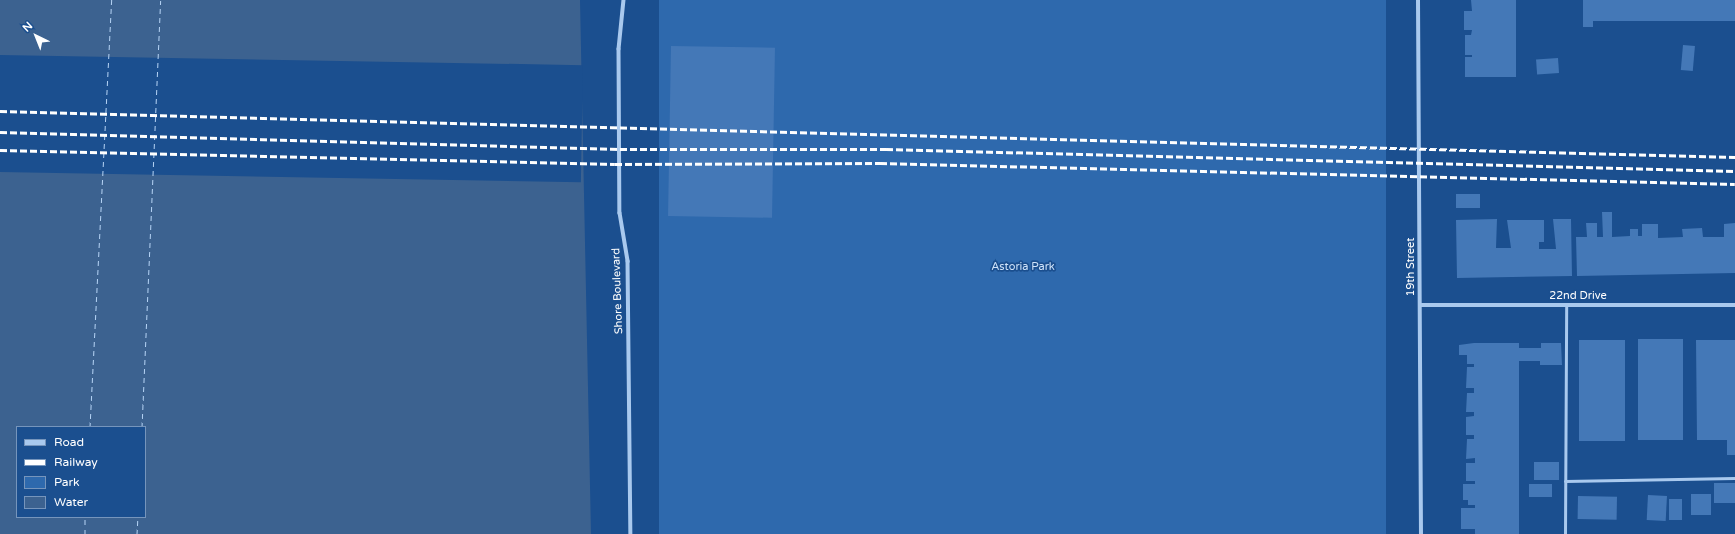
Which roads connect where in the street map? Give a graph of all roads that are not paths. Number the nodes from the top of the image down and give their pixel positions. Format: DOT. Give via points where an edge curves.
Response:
graph roads {
  1 [pos="624,0"];
  2 [pos="1418,0"];
  3 [pos="1566,305"];
  4 [pos="1735,305"];
  5 [pos="1420,306"];
  6 [pos="1735,478"];
  7 [pos="1566,481"];
  8 [pos="631,534"];
  9 [pos="1421,534"];
  10 [pos="1565,534"];
  1 -- 8 [label="street, Shore Boulevard" via="619,49 620,212 628,261"];
  2 -- 5 [label="street, 19th Street"];
  3 -- 4 [label="street, 22nd Drive"];
  3 -- 5 [label="street, 22nd Drive"];
  3 -- 7 [label="lane"];
  5 -- 9 [label="street, 19th Street"];
  6 -- 7 [label="lane"];
  7 -- 10 [label="lane"];
}
